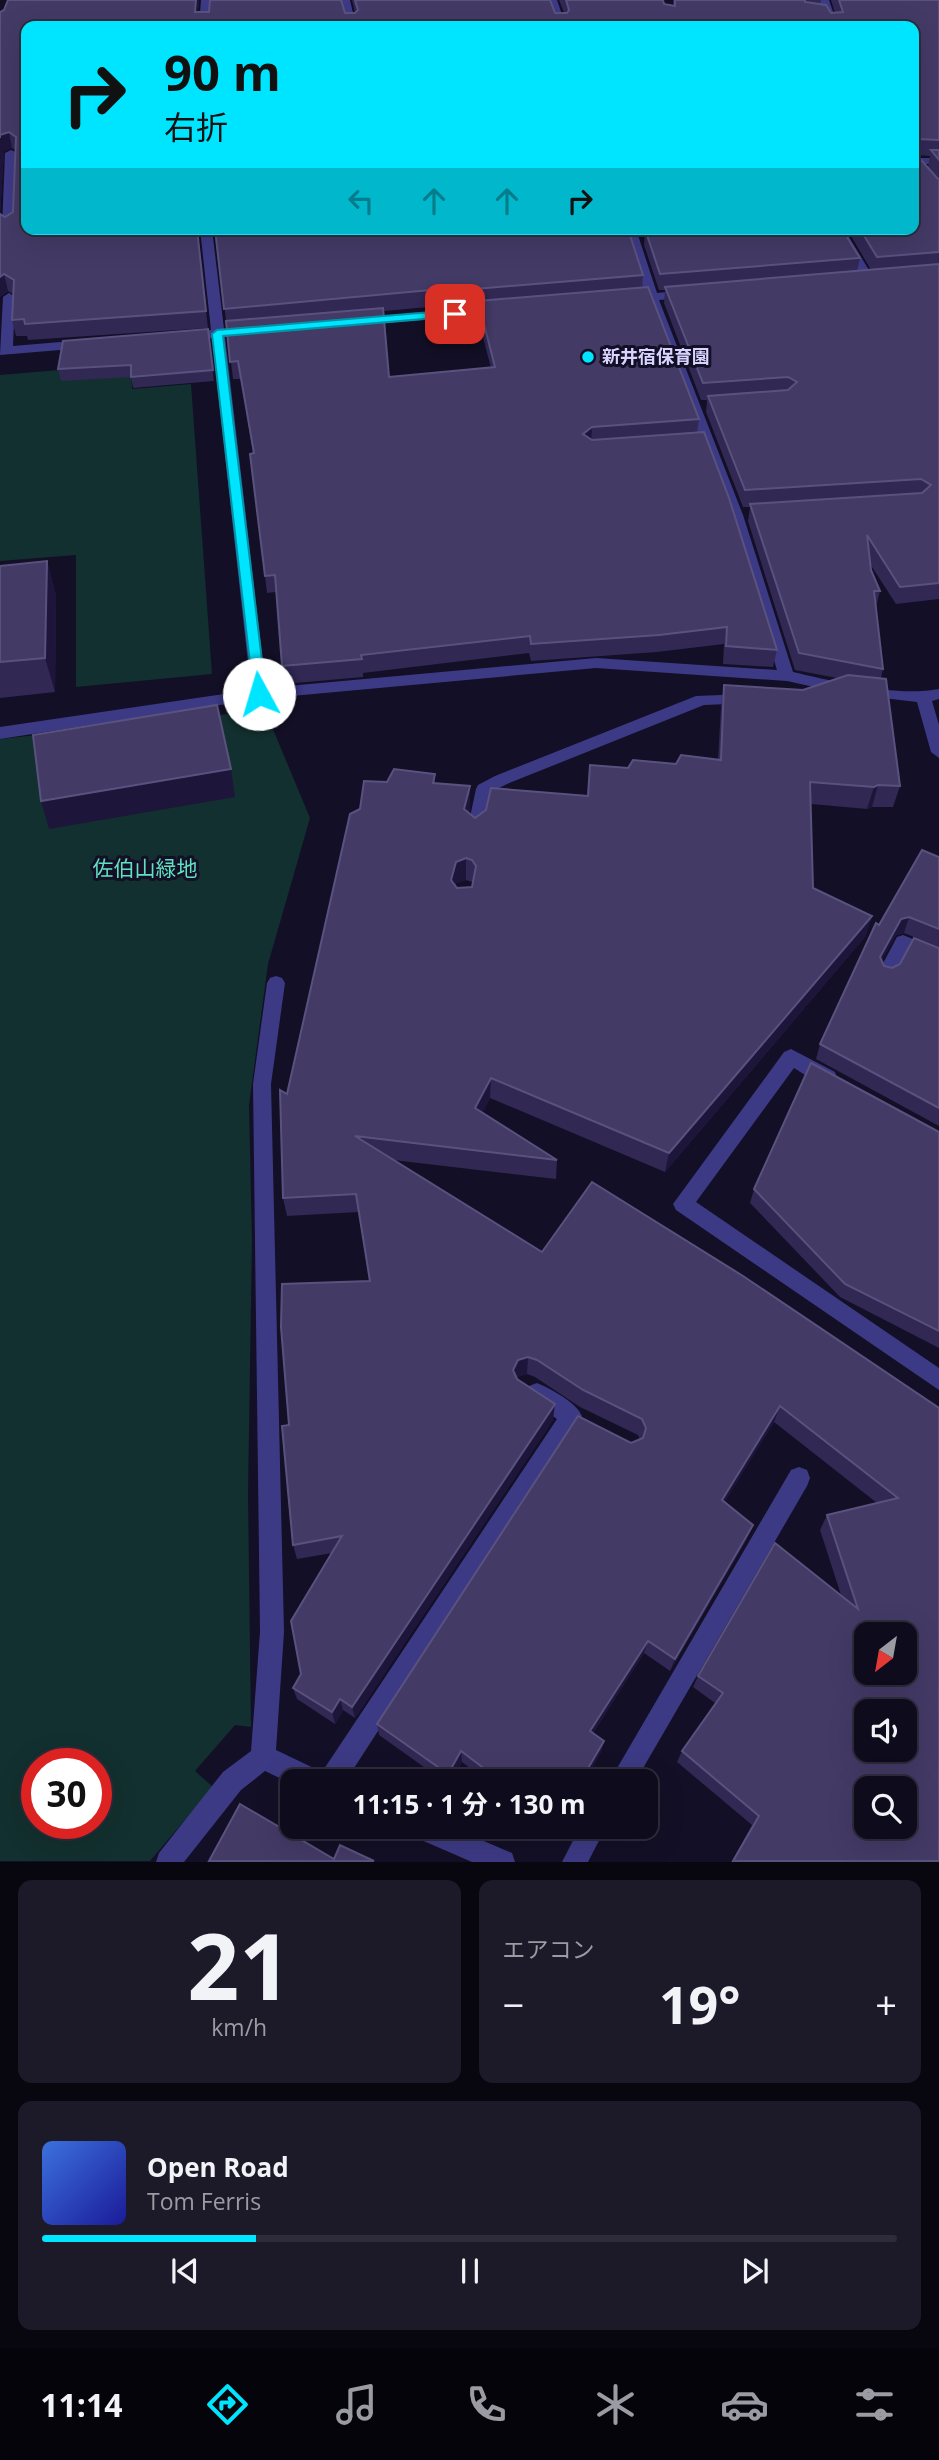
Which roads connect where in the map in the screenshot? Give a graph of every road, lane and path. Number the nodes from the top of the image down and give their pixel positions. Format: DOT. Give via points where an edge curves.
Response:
graph roads {
  1 [pos="206,0"];
  2 [pos="345,0"];
  3 [pos="552,0"];
  4 [pos="824,0"];
  5 [pos="204,21"];
  6 [pos="350,21"];
  7 [pos="559,21"];
  8 [pos="829,21"];
  9 [pos="6,154"];
  10 [pos="939,161"];
  11 [pos="919,162"];
  12 [pos="919,168"];
  13 [pos="922,172"];
  14 [pos="8,228"];
  15 [pos="207,235"];
  16 [pos="842,235"];
  17 [pos="636,236"];
  18 [pos="868,280"];
  19 [pos="706,292"];
  20 [pos="9,297"];
  21 [pos="652,297"];
  22 [pos="612,300"];
  23 [pos="519,308"];
  24 [pos="354,322"];
  25 [pos="258,330"];
  26 [pos="217,334"];
  27 [pos="175,337"];
  28 [pos="97,343"];
  29 [pos="3,351"];
  30 [pos="787,676"];
  31 [pos="841,688"];
  32 [pos="259,694"];
  33 [pos="931,695"];
  34 [pos="760,700"];
  35 [pos="809,700"];
  36 [pos="0,733"];
  37 [pos="939,752"];
  38 [pos="475,831"];
  39 [pos="939,958"];
  40 [pos="886,974"];
  41 [pos="276,984"];
  42 [pos="848,1089"];
  43 [pos="939,1380"];
  44 [pos="526,1386"];
  45 [pos="571,1416"];
  46 [pos="594,1428"];
  47 [pos="799,1478"];
  48 [pos="263,1757"];
  49 [pos="288,1769"];
  50 [pos="339,1769"];
  51 [pos="629,1769"];
  52 [pos="451,1839"];
  53 [pos="587,1839"];
  54 [pos="168,1861"];
  55 [pos="503,1861"];
  56 [pos="574,1861"];
  1 -- 5 [label="street"];
  2 -- 6 [label="street"];
  3 -- 7 [label="street"];
  4 -- 8 [label="street"];
  9 -- 14 [label="street"];
  10 -- 11 [label="street"];
  12 -- 13 [label="street"];
  15 -- 26 [label="street"];
  16 -- 18 [label="street"];
  17 -- 21 [label="street"];
  19 -- 21 [label="street"];
  20 -- 29 [label="street"];
  21 -- 22 [label="street"];
  21 -- 30 [label="street" via="701,406 701,443 743,515"];
  23 -- 24 [label="street"];
  25 -- 26 [label="street"];
  26 -- 27 [label="street"];
  26 -- 32 [label="street"];
  28 -- 29 [label="street"];
  30 -- 31 [label="street"];
  30 -- 32 [label="street" via="596,663"];
  31 -- 33 [label="street"];
  31 -- 35 [label="street"];
  32 -- 36 [label="street"];
  33 -- 37 [label="street"];
  34 -- 38 [label="street" via="702,700 501,780 484,789"];
  39 -- 40 [label="street" via="903,942"];
  41 -- 48 [label="street" via="262,1084 272,1632"];
  42 -- 43 [label="street" via="791,1057 683,1204"];
  44 -- 45 [label="street"];
  45 -- 46 [label="street"];
  45 -- 50 [label="street"];
  47 -- 51 [label="street"];
  48 -- 49 [label="street"];
  48 -- 54 [label="street" via="232,1781"];
  52 -- 55 [label="street"];
  53 -- 56 [label="street"];
}
